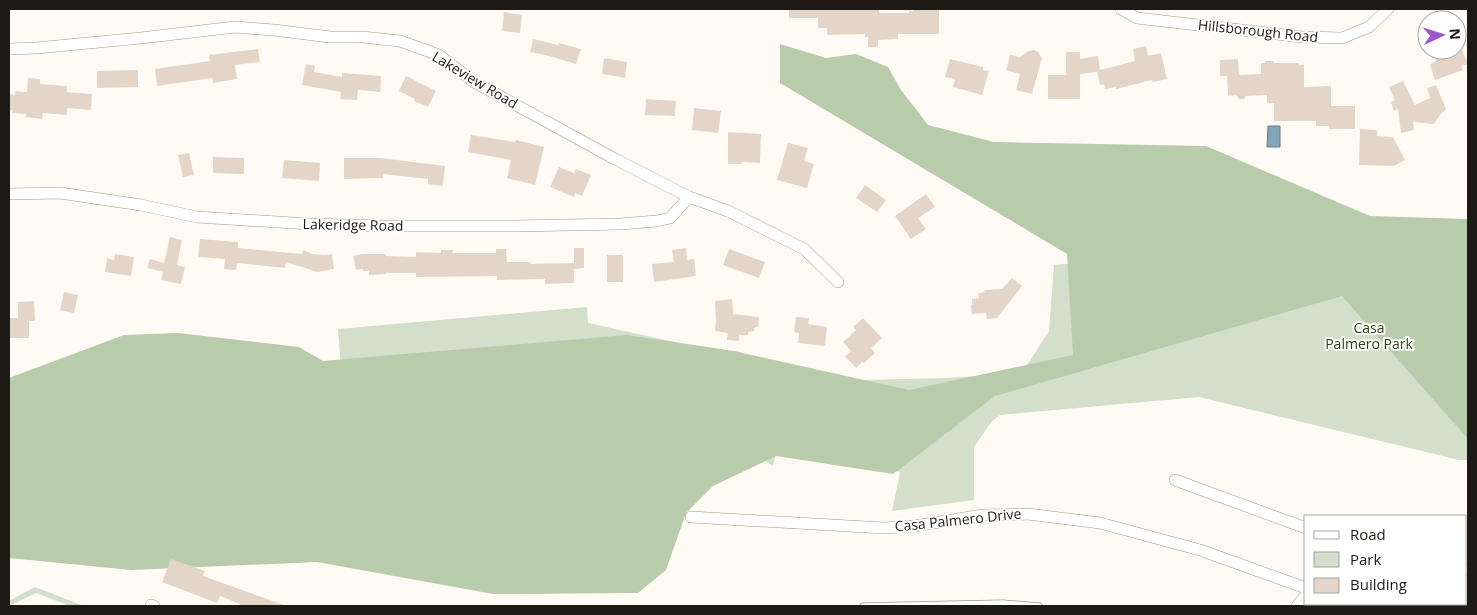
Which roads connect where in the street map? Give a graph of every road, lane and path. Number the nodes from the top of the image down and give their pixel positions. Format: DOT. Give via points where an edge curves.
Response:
graph roads {
  1 [pos="1121,9"];
  2 [pos="1388,9"];
  3 [pos="9,49"];
  4 [pos="9,194"];
  5 [pos="689,197"];
  6 [pos="838,282"];
  7 [pos="1175,480"];
  8 [pos="691,517"];
  9 [pos="1304,527"];
  10 [pos="1304,587"];
  11 [pos="863,606"];
  12 [pos="1039,606"];
  1 -- 2 [label="street, Hillsborough Road" via="1137,18 1302,37 1342,38 1369,27"];
  3 -- 5 [label="street, Lakeview Road" via="235,27 400,41 439,55 474,82"];
  4 -- 5 [label="street, Lakeridge Road" via="60,193 197,217 384,226 529,226 657,221 670,218"];
  5 -- 6 [label="street, Lakeview Road" via="728,211 804,249"];
  7 -- 9 [label="street"];
  8 -- 10 [label="street, Casa Palmero Drive" via="884,528 983,515 1028,514 1100,523 1146,534"];
  11 -- 12 [label="lane" via="1003,603"];
}
